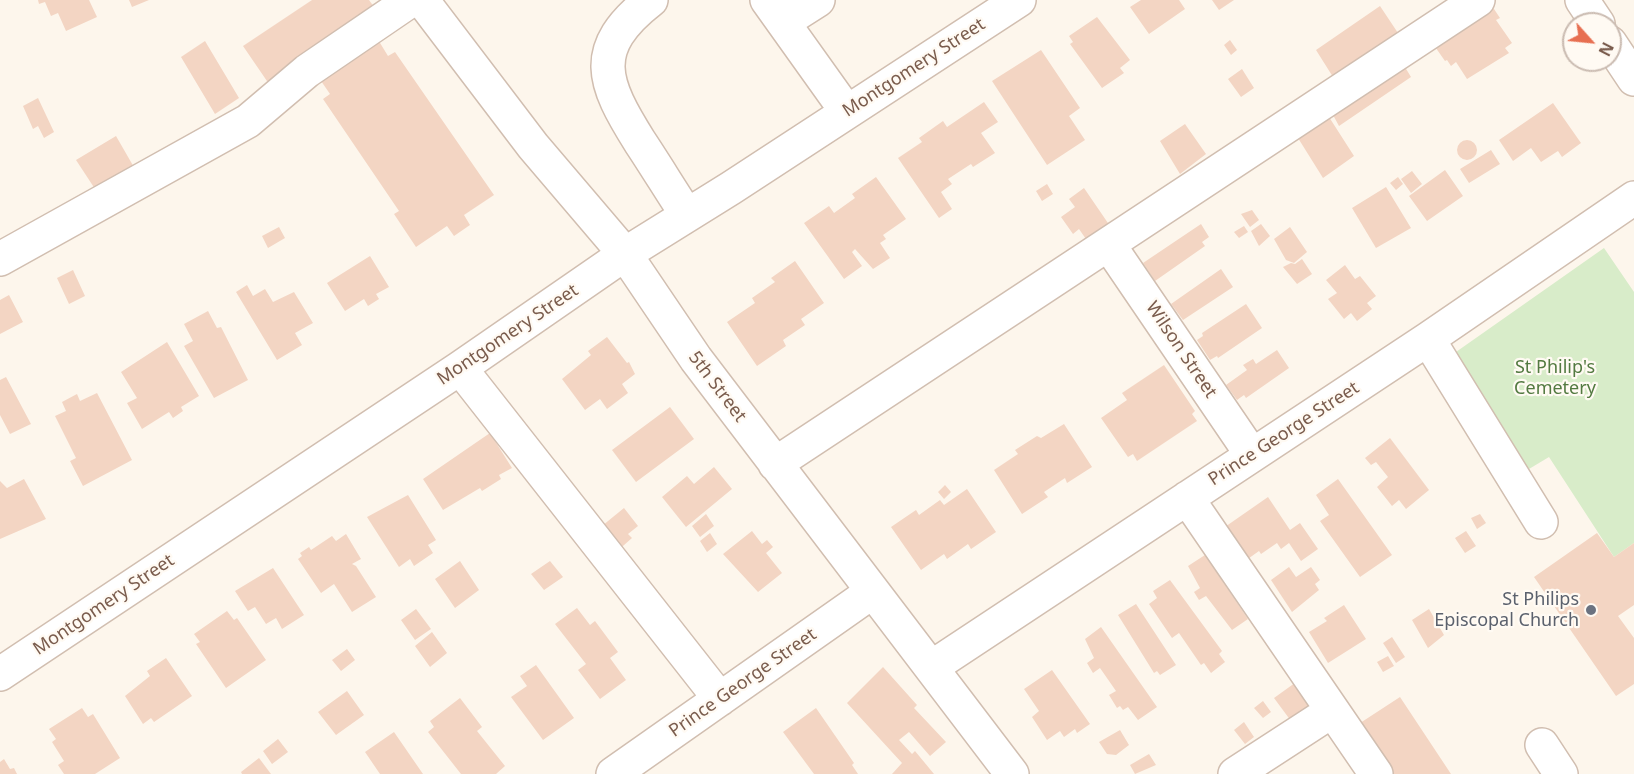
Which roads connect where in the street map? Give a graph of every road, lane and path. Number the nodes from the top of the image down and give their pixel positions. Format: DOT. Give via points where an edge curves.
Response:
graph roads {
  1 [pos="411,0"];
  2 [pos="422,0"];
  3 [pos="651,0"];
  4 [pos="818,0"];
  5 [pos="1019,0"];
  6 [pos="1478,0"];
  7 [pos="776,11"];
  8 [pos="1622,61"];
  9 [pos="1634,79"];
  10 [pos="847,112"];
  11 [pos="1634,198"];
  12 [pos="687,215"];
  13 [pos="1109,245"];
  14 [pos="625,254"];
  15 [pos="0,259"];
  16 [pos="1428,339"];
  17 [pos="460,368"];
  18 [pos="1252,455"];
  19 [pos="775,464"];
  20 [pos="1187,498"];
  21 [pos="1541,522"];
  22 [pos="872,592"];
  23 [pos="932,668"];
  24 [pos="0,674"];
  25 [pos="720,699"];
  26 [pos="1332,711"];
  27 [pos="1542,745"];
  28 [pos="613,774"];
  29 [pos="1012,774"];
  30 [pos="1235,774"];
  31 [pos="1376,774"];
  32 [pos="1561,774"];
  1 -- 15 [label="street" via="306,71 248,121"];
  2 -- 14 [label="street, 5th Street" via="533,146"];
  3 -- 12 [label="street" via="620,30 610,49 609,85 622,113"];
  4 -- 7 [label="street"];
  5 -- 10 [label="street, Montgomery Street"];
  6 -- 13 [label="street"];
  7 -- 10 [label="street"];
  8 -- 9 [label="street"];
  10 -- 12 [label="street, Montgomery Street"];
  11 -- 16 [label="street, Prince George Street"];
  12 -- 14 [label="street, Montgomery Street"];
  13 -- 18 [label="street, Wilson Street"];
  13 -- 19 [label="street"];
  14 -- 17 [label="street, Montgomery Street"];
  14 -- 19 [label="street, 5th Street" via="696,359"];
  16 -- 18 [label="street, Prince George Street"];
  16 -- 21 [label="street"];
  17 -- 24 [label="street, Montgomery Street"];
  17 -- 25 [label="street"];
  18 -- 20 [label="street, Prince George Street"];
  19 -- 22 [label="street, 5th Street"];
  20 -- 23 [label="street, Prince George Street"];
  20 -- 26 [label="street"];
  22 -- 23 [label="street, 5th Street"];
  22 -- 25 [label="street, Prince George Street"];
  23 -- 29 [label="street, 5th Street"];
  25 -- 28 [label="street, Prince George Street"];
  26 -- 30 [label="street"];
  26 -- 31 [label="street"];
  27 -- 32 [label="street"];
}
